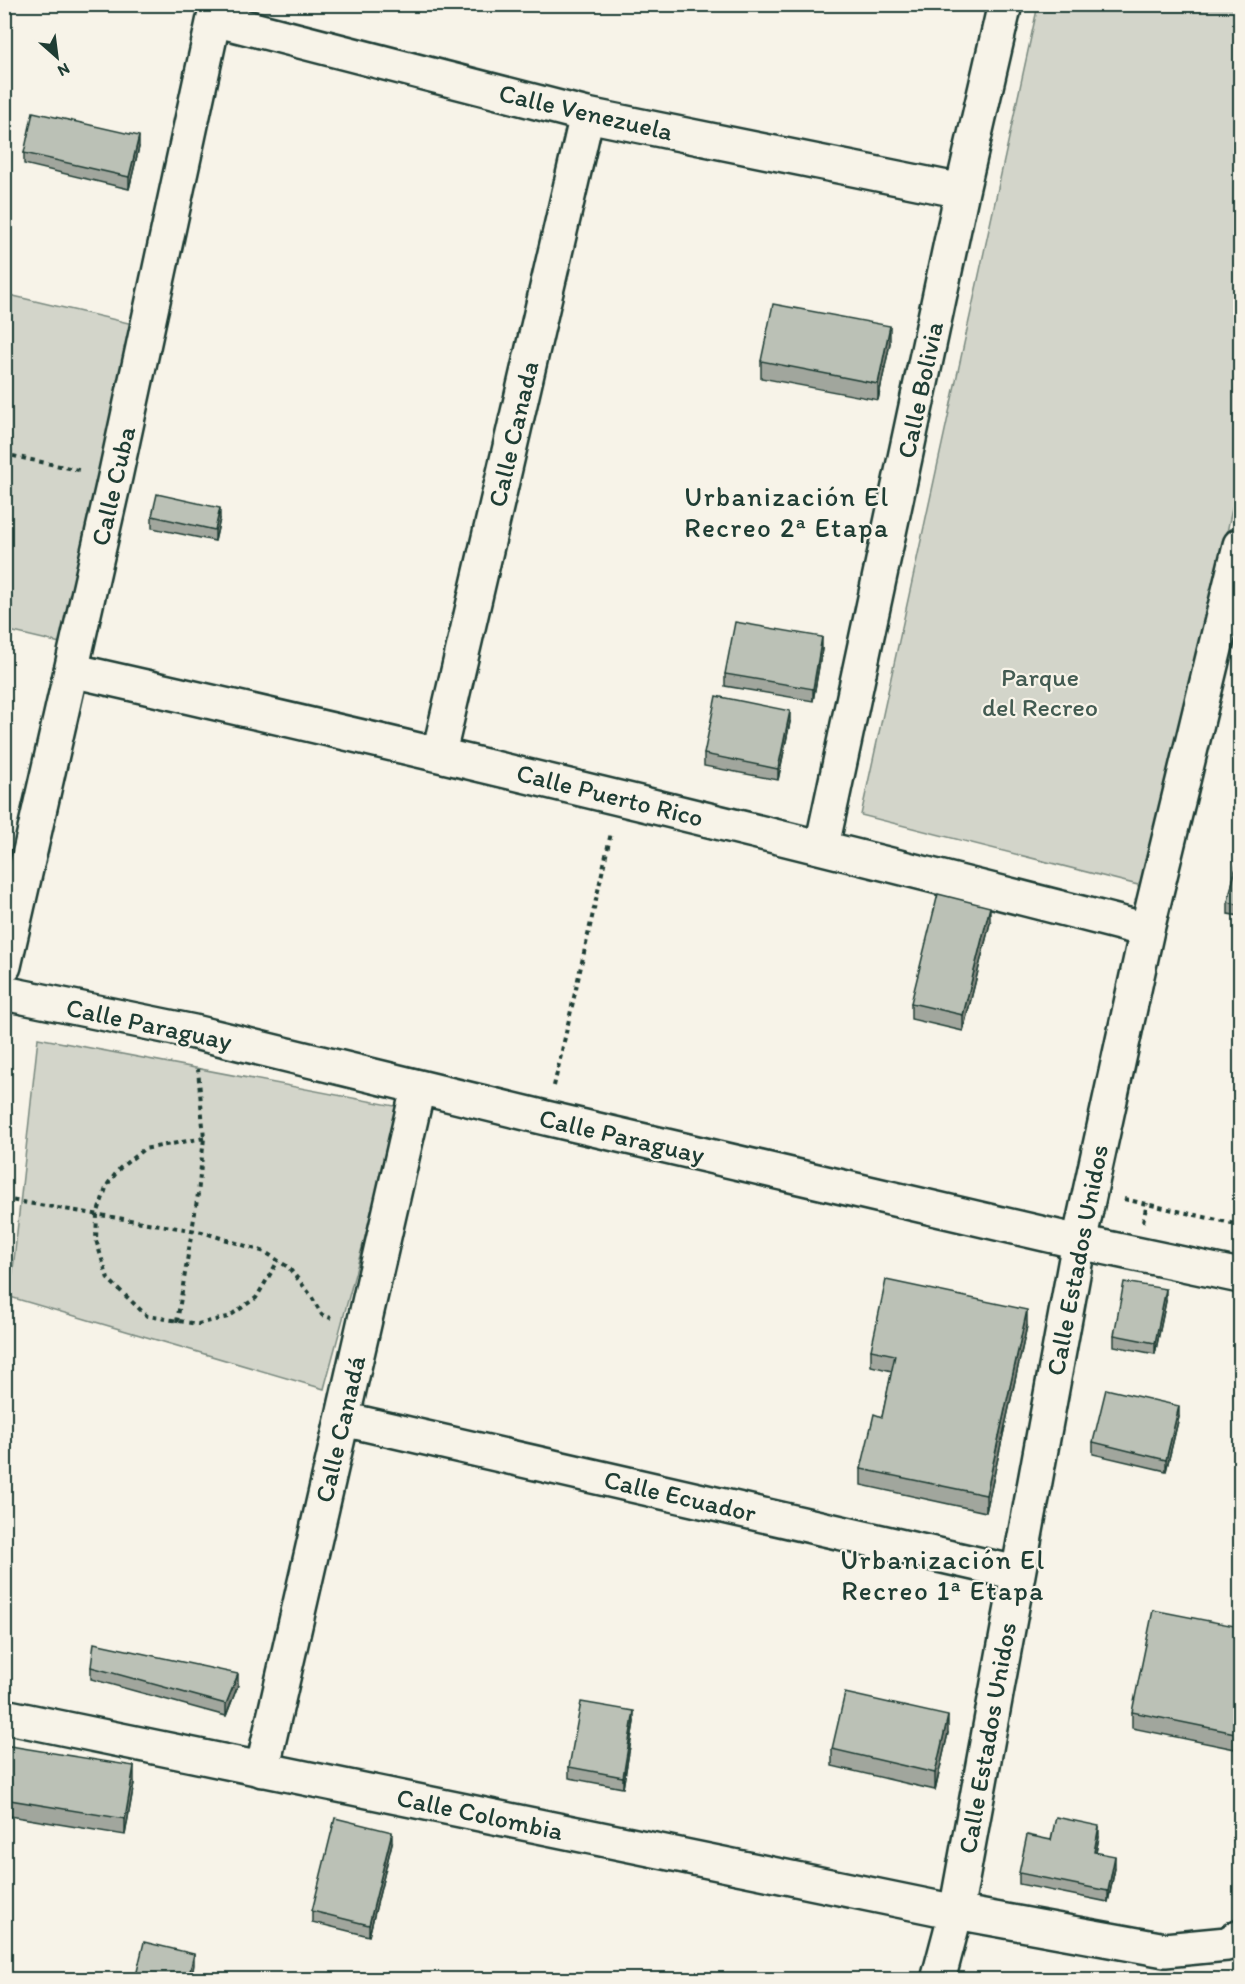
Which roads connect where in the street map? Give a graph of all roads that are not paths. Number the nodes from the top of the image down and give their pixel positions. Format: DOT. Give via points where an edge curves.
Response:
graph roads {
  1 [pos="1005,4"];
  2 [pos="215,12"];
  3 [pos="587,116"];
  4 [pos="962,190"];
  5 [pos="1240,546"];
  6 [pos="71,670"];
  7 [pos="440,753"];
  8 [pos="822,846"];
  9 [pos="1147,930"];
  10 [pos="4,966"];
  11 [pos="4,993"];
  12 [pos="418,1088"];
  13 [pos="1079,1242"];
  14 [pos="1240,1276"];
  15 [pos="343,1419"];
  16 [pos="1017,1573"];
  17 [pos="4,1716"];
  18 [pos="262,1770"];
  19 [pos="956,1912"];
  20 [pos="1240,1936"];
  21 [pos="938,1980"];
  1 -- 4 [label="street, Calle Bolivia"];
  2 -- 3 [label="street, Calle Venezuela"];
  2 -- 6 [label="street, Calle Cuba"];
  3 -- 4 [label="street, Calle Venezuela"];
  3 -- 7 [label="street, Calle Canada"];
  4 -- 8 [label="street, Calle Bolivia"];
  5 -- 9 [label="street, Calle Estados Unidos"];
  6 -- 7 [label="street, Calle Puerto Rico"];
  6 -- 10 [label="street, Calle Cuba"];
  7 -- 8 [label="street, Calle Puerto Rico"];
  8 -- 9 [label="street, Calle Puerto Rico"];
  9 -- 13 [label="street, Calle Estados Unidos"];
  11 -- 12 [label="street, Calle Paraguay" via="194,1032"];
  12 -- 13 [label="street, Calle Paraguay"];
  12 -- 15 [label="street, Calle Canadá"];
  13 -- 14 [label="street, Calle Paraguay"];
  13 -- 16 [label="street, Calle Estados Unidos"];
  15 -- 16 [label="street, Calle Ecuador"];
  15 -- 18 [label="street, Calle Canadá"];
  16 -- 19 [label="street, Calle Estados Unidos"];
  17 -- 18 [label="street, Calle Colombia"];
  18 -- 19 [label="street, Calle Colombia"];
  19 -- 20 [label="street, Calle Colombia" via="1165,1950 1227,1944"];
  19 -- 21 [label="street, Calle Estados Unidos"];
}
